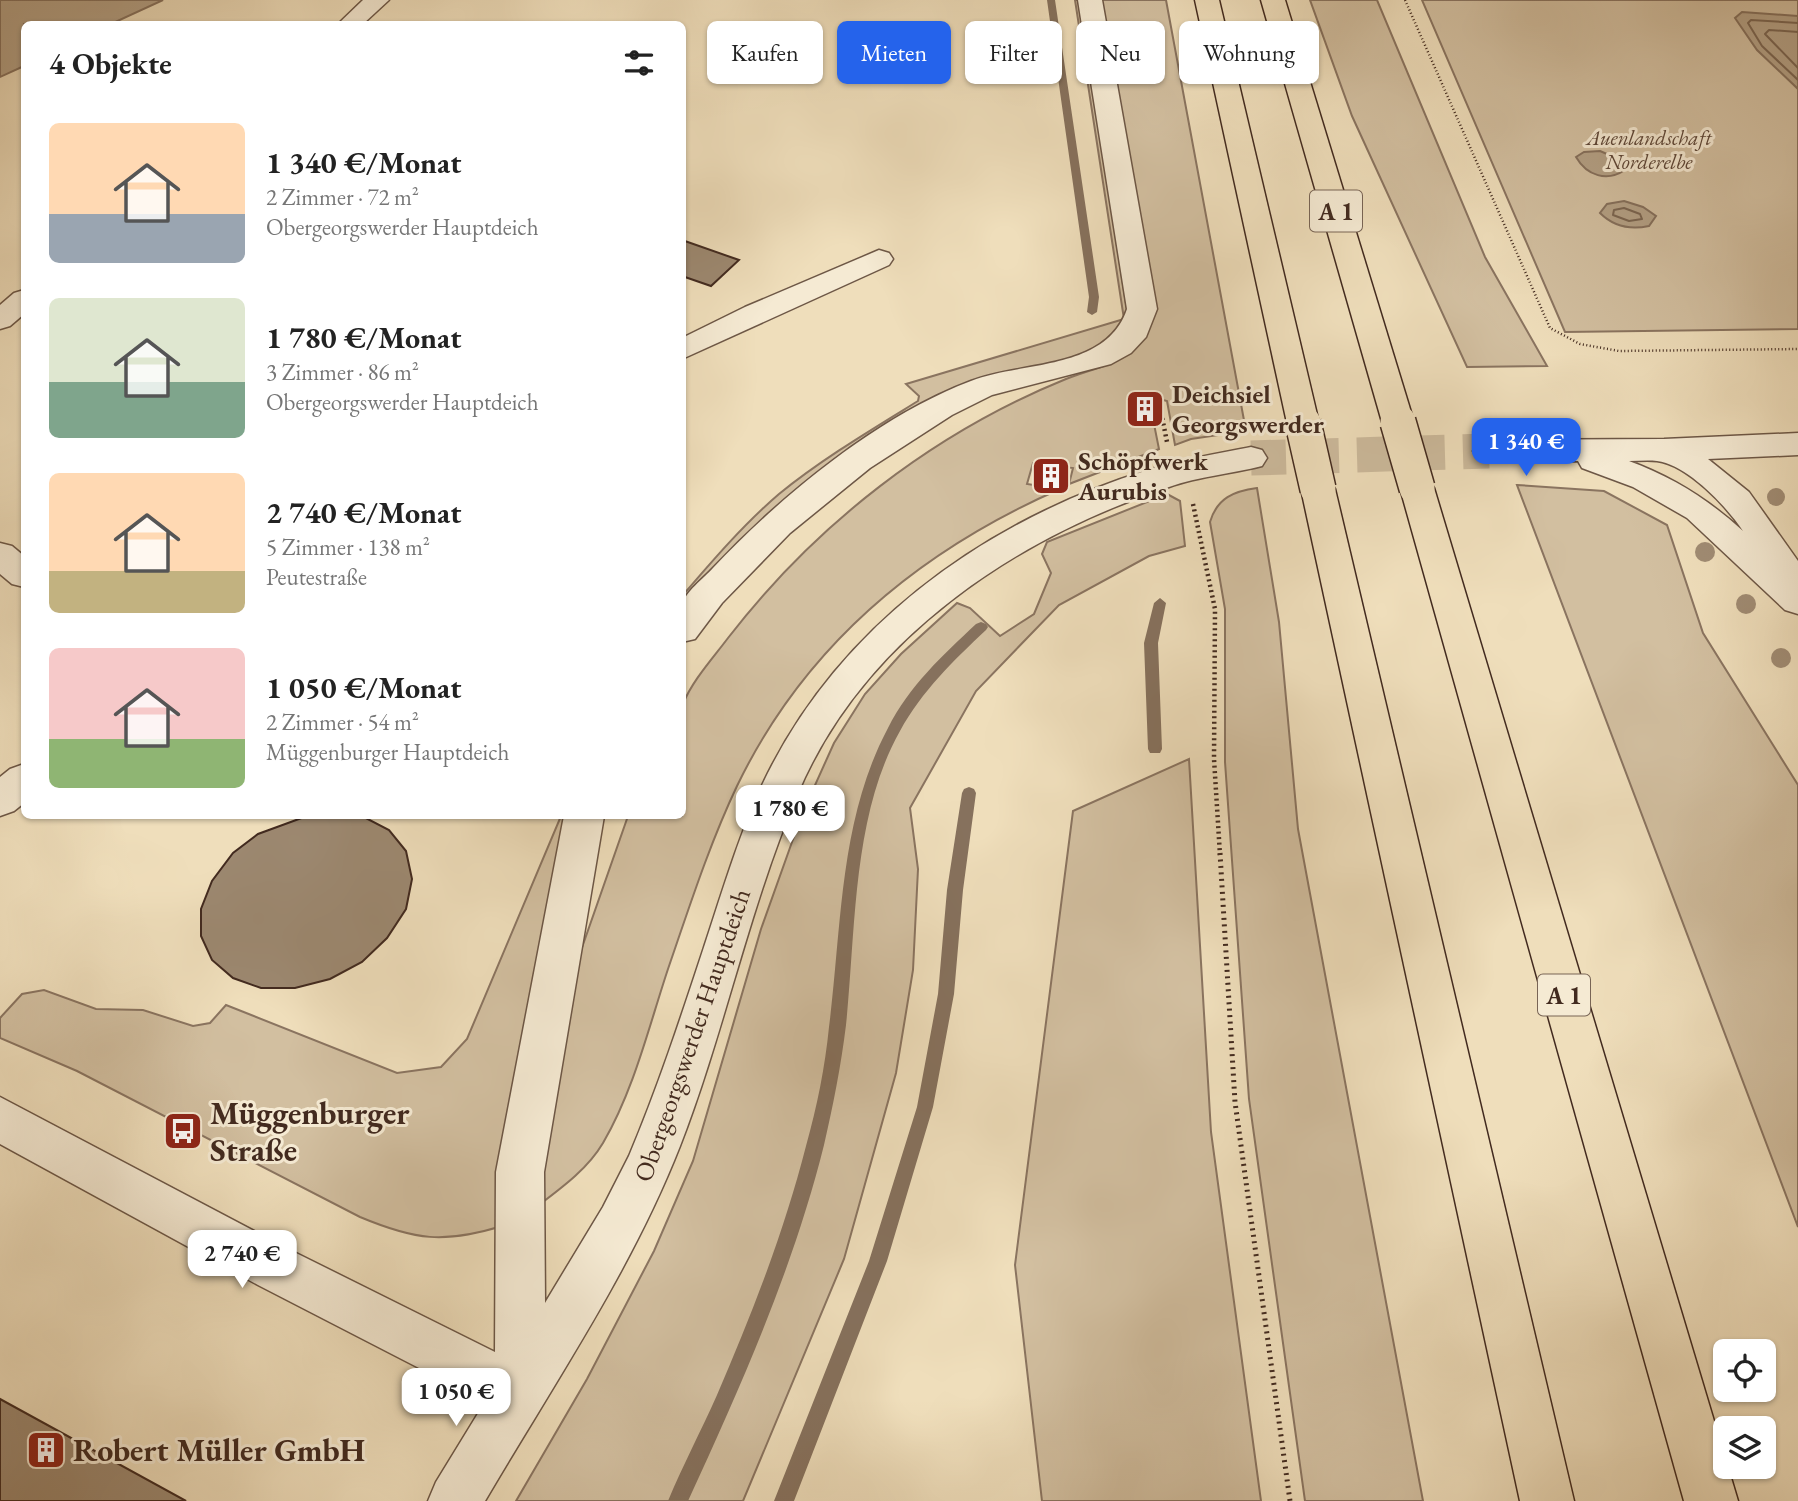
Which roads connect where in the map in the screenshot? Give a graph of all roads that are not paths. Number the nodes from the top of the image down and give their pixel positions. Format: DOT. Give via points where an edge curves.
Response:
graph roads {
  1 [pos="377,0"];
  2 [pos="1090,0"];
  3 [pos="1207,0"];
  4 [pos="1273,0"];
  5 [pos="352,21"];
  6 [pos="879,259"];
  7 [pos="21,302"];
  8 [pos="0,320"];
  9 [pos="686,348"];
  10 [pos="1798,444"];
  11 [pos="1664,450"];
  12 [pos="1489,451"];
  13 [pos="1564,451"];
  14 [pos="1251,458"];
  15 [pos="0,555"];
  16 [pos="21,572"];
  17 [pos="1798,591"];
  18 [pos="1798,601"];
  19 [pos="686,624"];
  20 [pos="21,782"];
  21 [pos="0,800"];
  22 [pos="583,819"];
  23 [pos="0,1119"];
  24 [pos="520,1392"];
  25 [pos="455,1501"];
  26 [pos="1547,1501"];
  27 [pos="1711,1501"];
  1 -- 5 [label="street"];
  2 -- 19 [label="street" via="1141,323 1104,357 984,387 928,415 860,458 745,556"];
  3 -- 26 [label="highway, bridge"];
  4 -- 27 [label="highway, A 1, bridge"];
  6 -- 9 [label="street"];
  7 -- 8 [label="street"];
  10 -- 11 [label="street"];
  11 -- 13 [label="street"];
  11 -- 17 [label="street" via="1701,468 1733,494 1756,521"];
  12 -- 13 [label="street"];
  13 -- 18 [label="street" via="1668,490 1699,510"];
  14 -- 24 [label="street, Obergeorgswerder Hauptdeich" via="1157,478 1043,524 954,579 872,650 845,682 786,774 760,836 681,1081 646,1171 620,1226"];
  15 -- 16 [label="street"];
  20 -- 21 [label="street"];
  22 -- 24 [label="street" via="520,1172"];
  23 -- 24 [label="street" via="275,1268"];
  24 -- 25 [label="street, Obergeorgswerder Hauptdeich"];
}
